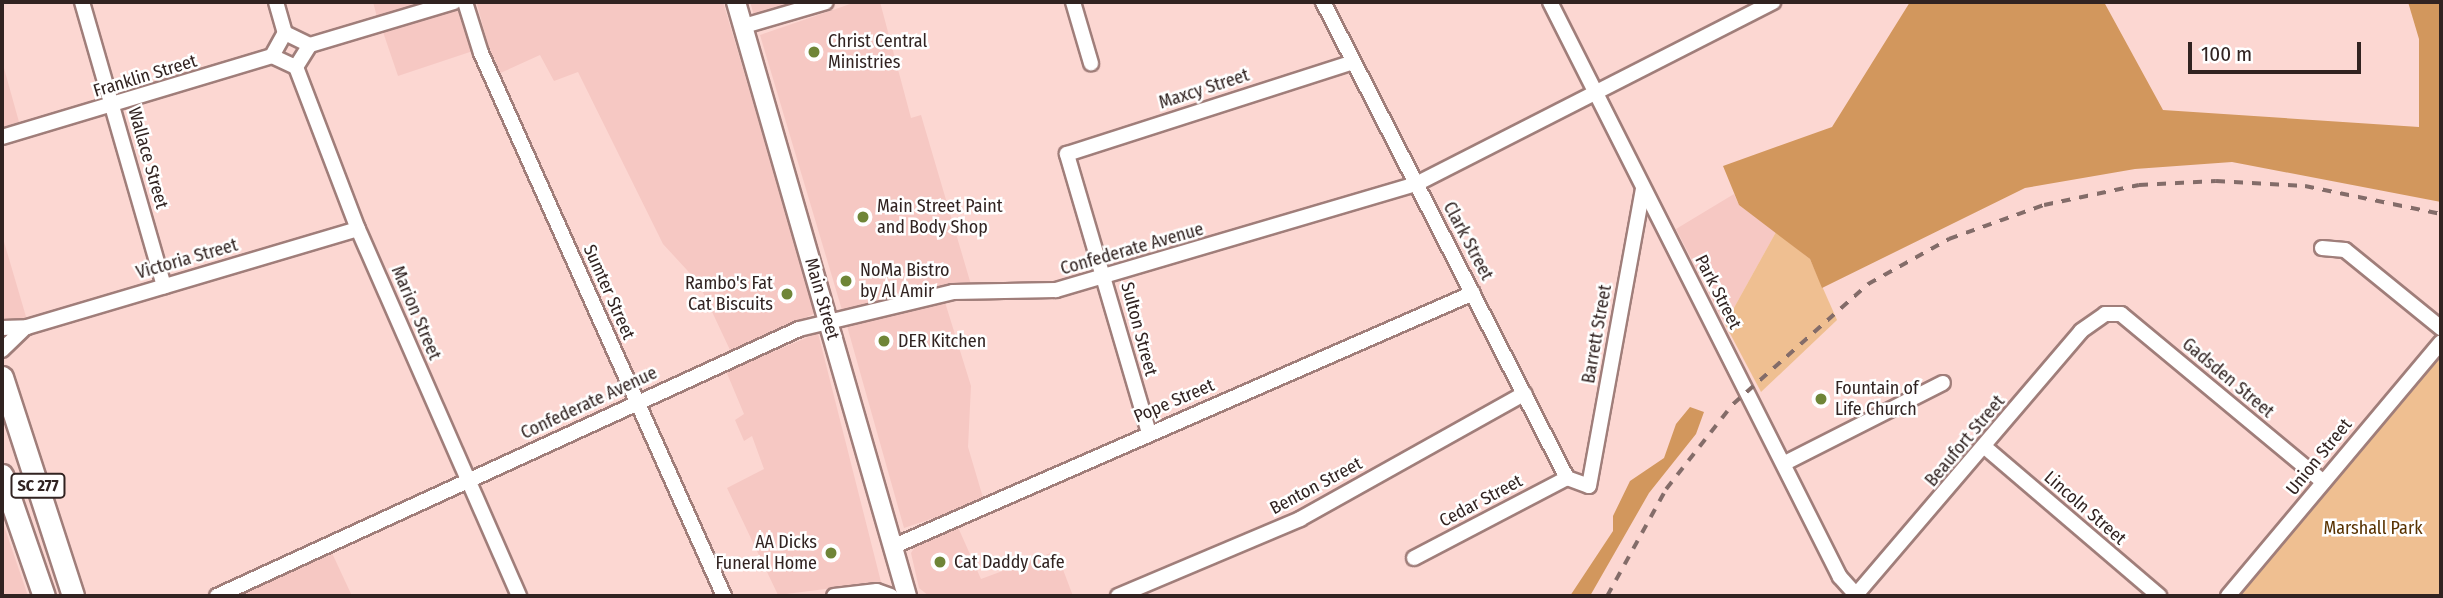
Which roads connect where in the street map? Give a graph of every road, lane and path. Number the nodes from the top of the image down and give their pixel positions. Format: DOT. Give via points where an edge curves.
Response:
graph roads {
  1 [pos="82,2"];
  2 [pos="276,2"];
  3 [pos="454,2"];
  4 [pos="465,2"];
  5 [pos="736,2"];
  6 [pos="826,2"];
  7 [pos="1073,2"];
  8 [pos="1322,2"];
  9 [pos="1550,2"];
  10 [pos="1773,2"];
  11 [pos="744,26"];
  12 [pos="285,33"];
  13 [pos="310,45"];
  14 [pos="272,56"];
  15 [pos="1353,62"];
  16 [pos="1091,63"];
  17 [pos="296,67"];
  18 [pos="1596,93"];
  19 [pos="114,107"];
  20 [pos="2,137"];
  21 [pos="1067,154"];
  22 [pos="1416,184"];
  23 [pos="1643,189"];
  24 [pos="358,229"];
  25 [pos="2322,248"];
  26 [pos="1106,278"];
  27 [pos="164,286"];
  28 [pos="1473,293"];
  29 [pos="2105,314"];
  30 [pos="828,320"];
  31 [pos="27,327"];
  32 [pos="2,328"];
  33 [pos="2441,328"];
  34 [pos="2441,342"];
  35 [pos="2,350"];
  36 [pos="2,377"];
  37 [pos="1943,383"];
  38 [pos="1524,394"];
  39 [pos="637,402"];
  40 [pos="1149,433"];
  41 [pos="1986,448"];
  42 [pos="1785,463"];
  43 [pos="2,475"];
  44 [pos="1567,478"];
  45 [pos="466,482"];
  46 [pos="2323,482"];
  47 [pos="892,547"];
  48 [pos="1414,558"];
  49 [pos="44,596"];
  50 [pos="73,596"];
  51 [pos="217,596"];
  52 [pos="519,596"];
  53 [pos="724,596"];
  54 [pos="834,596"];
  55 [pos="891,596"];
  56 [pos="907,596"];
  57 [pos="1118,596"];
  58 [pos="1856,596"];
  59 [pos="2159,596"];
  60 [pos="2228,596"];
  1 -- 19 [label="street, Wallace Street"];
  2 -- 12 [label="street"];
  3 -- 13 [label="street"];
  4 -- 39 [label="street, Sumter Street" via="481,53"];
  5 -- 11 [label="main road, Main Street"];
  6 -- 11 [label="street"];
  7 -- 16 [label="street"];
  8 -- 15 [label="street, Clark Street"];
  9 -- 18 [label="street, Park Street"];
  10 -- 18 [label="street, Confederate Avenue"];
  11 -- 30 [label="main road, Main Street"];
  12 -- 13 [label="street"];
  12 -- 14 [label="street"];
  13 -- 17 [label="street"];
  14 -- 17 [label="street"];
  14 -- 19 [label="street, Franklin Street"];
  15 -- 21 [label="street, Maxcy Street"];
  15 -- 22 [label="street, Clark Street"];
  17 -- 24 [label="street, Marion Street"];
  18 -- 22 [label="street, Confederate Avenue"];
  18 -- 23 [label="street, Park Street"];
  19 -- 20 [label="street, Franklin Street"];
  19 -- 27 [label="street, Wallace Street"];
  21 -- 26 [label="street, Sulton Street"];
  22 -- 26 [label="street, Confederate Avenue"];
  22 -- 28 [label="street, Clark Street"];
  23 -- 42 [label="street, Park Street"];
  23 -- 44 [label="street, Barrett Street" via="1589,486"];
  24 -- 27 [label="street, Victoria Street"];
  24 -- 45 [label="street, Marion Street"];
  25 -- 33 [label="street" via="2344,250"];
  26 -- 30 [label="street, Confederate Avenue" via="1044,292 953,292"];
  26 -- 40 [label="street, Sulton Street"];
  27 -- 31 [label="street, Victoria Street"];
  28 -- 38 [label="street, Clark Street"];
  28 -- 40 [label="street, Pope Street"];
  29 -- 41 [label="street, Beaufort Street" via="2081,331"];
  29 -- 46 [label="street, Gadsden Street" via="2121,314"];
  30 -- 39 [label="street, Confederate Avenue"];
  30 -- 47 [label="main road, Main Street"];
  31 -- 32 [label="street, Victoria Street"];
  31 -- 35 [label="street, Victoria Street"];
  34 -- 46 [label="street, Union Street"];
  36 -- 50 [label="highway, SC 277"];
  37 -- 42 [label="street"];
  38 -- 44 [label="street, Clark Street"];
  38 -- 57 [label="street, Benton Street" via="1300,519"];
  39 -- 45 [label="street, Confederate Avenue"];
  39 -- 53 [label="street, Sumter Street"];
  40 -- 47 [label="street, Pope Street"];
  41 -- 58 [label="street, Beaufort Street"];
  41 -- 59 [label="street, Lincoln Street"];
  42 -- 58 [label="street, Park Street" via="1840,577"];
  43 -- 49 [label="highway, SC 277"];
  44 -- 48 [label="street, Cedar Street"];
  45 -- 51 [label="street, Confederate Avenue"];
  45 -- 52 [label="street, Marion Street"];
  46 -- 60 [label="street, Union Street"];
  47 -- 56 [label="main road, Main Street"];
  54 -- 55 [label="street" via="877,591"];
}
